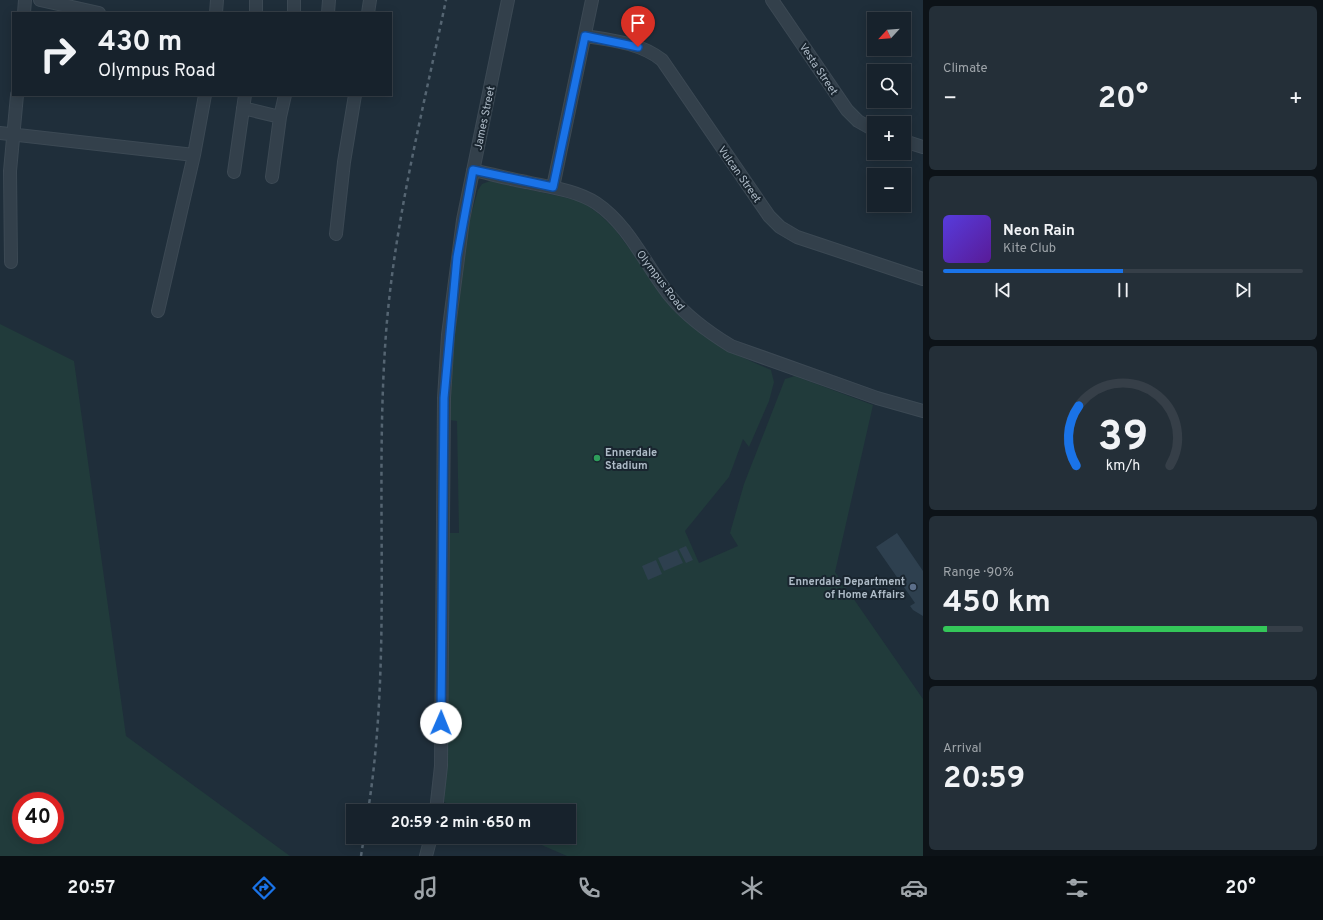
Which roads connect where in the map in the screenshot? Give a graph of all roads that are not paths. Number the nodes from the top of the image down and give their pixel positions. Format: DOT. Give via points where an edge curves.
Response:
graph roads {
  1 [pos="25,0"];
  2 [pos="40,0"];
  3 [pos="217,0"];
  4 [pos="256,0"];
  5 [pos="294,0"];
  6 [pos="329,0"];
  7 [pos="370,0"];
  8 [pos="508,0"];
  9 [pos="592,0"];
  10 [pos="772,0"];
  11 [pos="24,12"];
  12 [pos="94,12"];
  13 [pos="216,12"];
  14 [pos="256,12"];
  15 [pos="294,12"];
  16 [pos="328,12"];
  17 [pos="368,12"];
  18 [pos="585,36"];
  19 [pos="16,96"];
  20 [pos="205,96"];
  21 [pos="245,96"];
  22 [pos="285,96"];
  23 [pos="355,96"];
  24 [pos="243,108"];
  25 [pos="280,117"];
  26 [pos="867,126"];
  27 [pos="0,133"];
  28 [pos="13,135"];
  29 [pos="911,143"];
  30 [pos="923,147"];
  31 [pos="194,155"];
  32 [pos="473,170"];
  33 [pos="234,172"];
  34 [pos="272,177"];
  35 [pos="553,187"];
  36 [pos="336,234"];
  37 [pos="11,262"];
  38 [pos="923,279"];
  39 [pos="158,311"];
  40 [pos="923,412"];
  41 [pos="437,804"];
  42 [pos="429,844"];
  43 [pos="426,856"];
  1 -- 11 [label="street"];
  2 -- 12 [label="street"];
  3 -- 13 [label="street"];
  4 -- 14 [label="street"];
  5 -- 15 [label="street"];
  6 -- 16 [label="street"];
  7 -- 17 [label="street"];
  8 -- 32 [label="street, James Street"];
  9 -- 18 [label="street"];
  10 -- 26 [label="street, Vesta Street" via="847,110"];
  18 -- 35 [label="street"];
  18 -- 38 [label="street, Vulcan Street" via="638,47 662,60 765,210 780,227 798,237"];
  19 -- 28 [label="street"];
  20 -- 31 [label="street"];
  21 -- 24 [label="street"];
  22 -- 25 [label="street"];
  23 -- 36 [label="street"];
  24 -- 25 [label="street"];
  24 -- 33 [label="street"];
  25 -- 34 [label="street"];
  27 -- 28 [label="street"];
  28 -- 31 [label="street"];
  28 -- 37 [label="street" via="10,171"];
  29 -- 30 [label="street"];
  31 -- 39 [label="street"];
  32 -- 35 [label="street, Olympus Road"];
  32 -- 41 [label="street, James Street" via="457,257 444,398 441,766"];
  35 -- 40 [label="street, Olympus Road" via="583,196 607,212 618,222 671,297 699,324 731,346 841,386"];
  42 -- 43 [label="street"];
}
